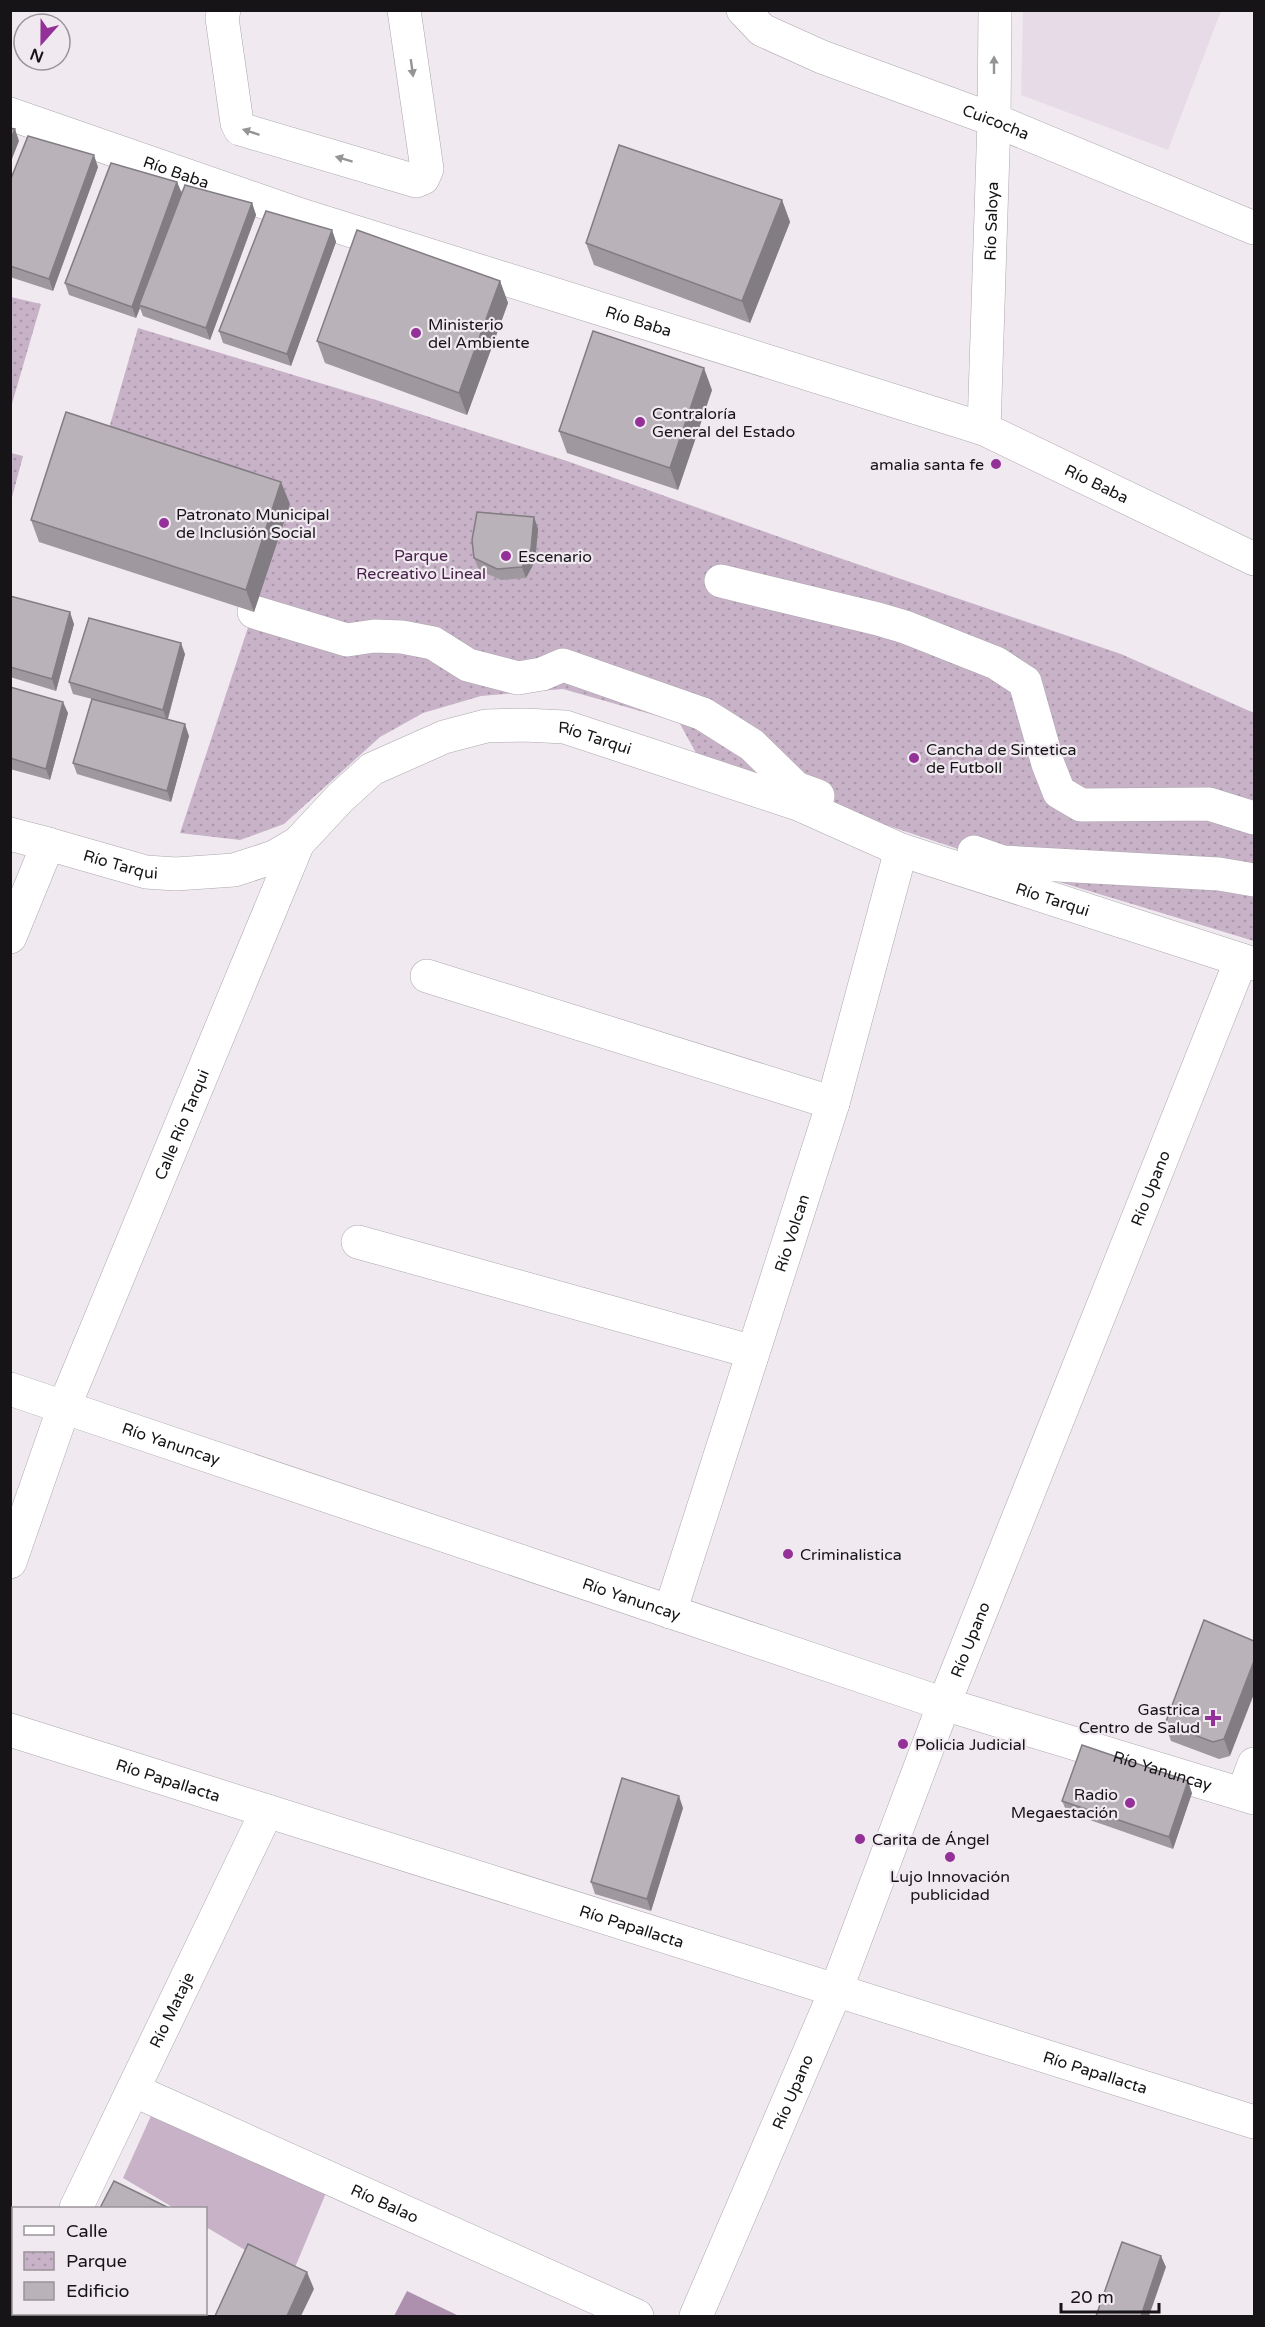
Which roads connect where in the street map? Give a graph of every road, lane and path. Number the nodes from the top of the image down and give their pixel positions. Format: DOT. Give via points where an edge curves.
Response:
graph roads {
  1 [pos="224,10"];
  2 [pos="404,10"];
  3 [pos="743,10"];
  4 [pos="995,10"];
  5 [pos="10,114"];
  6 [pos="994,120"];
  7 [pos="1254,228"];
  8 [pos="984,429"];
  9 [pos="1254,559"];
  10 [pos="721,581"];
  11 [pos="255,612"];
  12 [pos="1254,818"];
  13 [pos="10,834"];
  14 [pos="298,843"];
  15 [pos="48,844"];
  16 [pos="901,850"];
  17 [pos="1254,880"];
  18 [pos="10,937"];
  19 [pos="1248,962"];
  20 [pos="428,976"];
  21 [pos="833,1103"];
  22 [pos="358,1242"];
  23 [pos="753,1352"];
  24 [pos="10,1389"];
  25 [pos="64,1407"];
  26 [pos="10,1562"];
  27 [pos="670,1612"];
  28 [pos="944,1704"];
  29 [pos="10,1730"];
  30 [pos="1254,1764"];
  31 [pos="1249,1796"];
  32 [pos="267,1811"];
  33 [pos="836,1990"];
  34 [pos="132,2090"];
  35 [pos="1254,2122"];
  36 [pos="76,2207"];
  37 [pos="638,2316"];
  38 [pos="696,2316"];
  2 -- 1 [label="street, one-way" via="427,169 423,178 416,181 240,129 222,18"];
  3 -- 6 [label="street, Cuicocha" via="762,30 822,57"];
  6 -- 4 [label="street, Río Saloya, one-way"];
  5 -- 8 [label="street, Río Baba" via="301,215"];
  6 -- 7 [label="street, Cuicocha"];
  6 -- 8 [label="street, Río Saloya"];
  8 -- 9 [label="street, Río Baba"];
  10 -- 12 [label="street" via="878,619 996,663 1025,682 1047,764 1059,792 1081,806 1209,804"];
  11 -- 17 [label="street" via="347,640 374,636 433,643 468,665 518,678 563,665 703,714 752,745 796,788 1003,862 1219,874"];
  13 -- 15 [label="street, Río Tarqui"];
  14 -- 15 [label="street, Río Tarqui" via="274,857 234,870 176,874 146,872"];
  14 -- 16 [label="street, Río Tarqui" via="372,769 444,737 486,726 524,725 565,727 798,804"];
  14 -- 25 [label="street, Calle Río Tarqui"];
  15 -- 18 [label="street"];
  16 -- 19 [label="street, Río Tarqui"];
  16 -- 21 [label="street, Río Volcan"];
  19 -- 28 [label="street, Río Upano"];
  20 -- 21 [label="street"];
  21 -- 23 [label="street, Río Volcan"];
  22 -- 23 [label="street"];
  23 -- 27 [label="street, Río Volcan"];
  24 -- 25 [label="street, Río Yanuncay"];
  25 -- 26 [label="street, Calle Río Tarqui"];
  25 -- 27 [label="street, Río Yanuncay"];
  27 -- 28 [label="street, Río Yanuncay"];
  28 -- 31 [label="street, Río Yanuncay"];
  28 -- 33 [label="street, Río Upano"];
  29 -- 32 [label="street, Río Papallacta"];
  30 -- 31 [label="street"];
  32 -- 33 [label="street, Río Papallacta"];
  32 -- 34 [label="street, Río Mataje"];
  33 -- 35 [label="street, Río Papallacta"];
  33 -- 38 [label="street, Río Upano"];
  34 -- 36 [label="street, Río Mataje"];
  34 -- 37 [label="street, Río Balao"];
}
